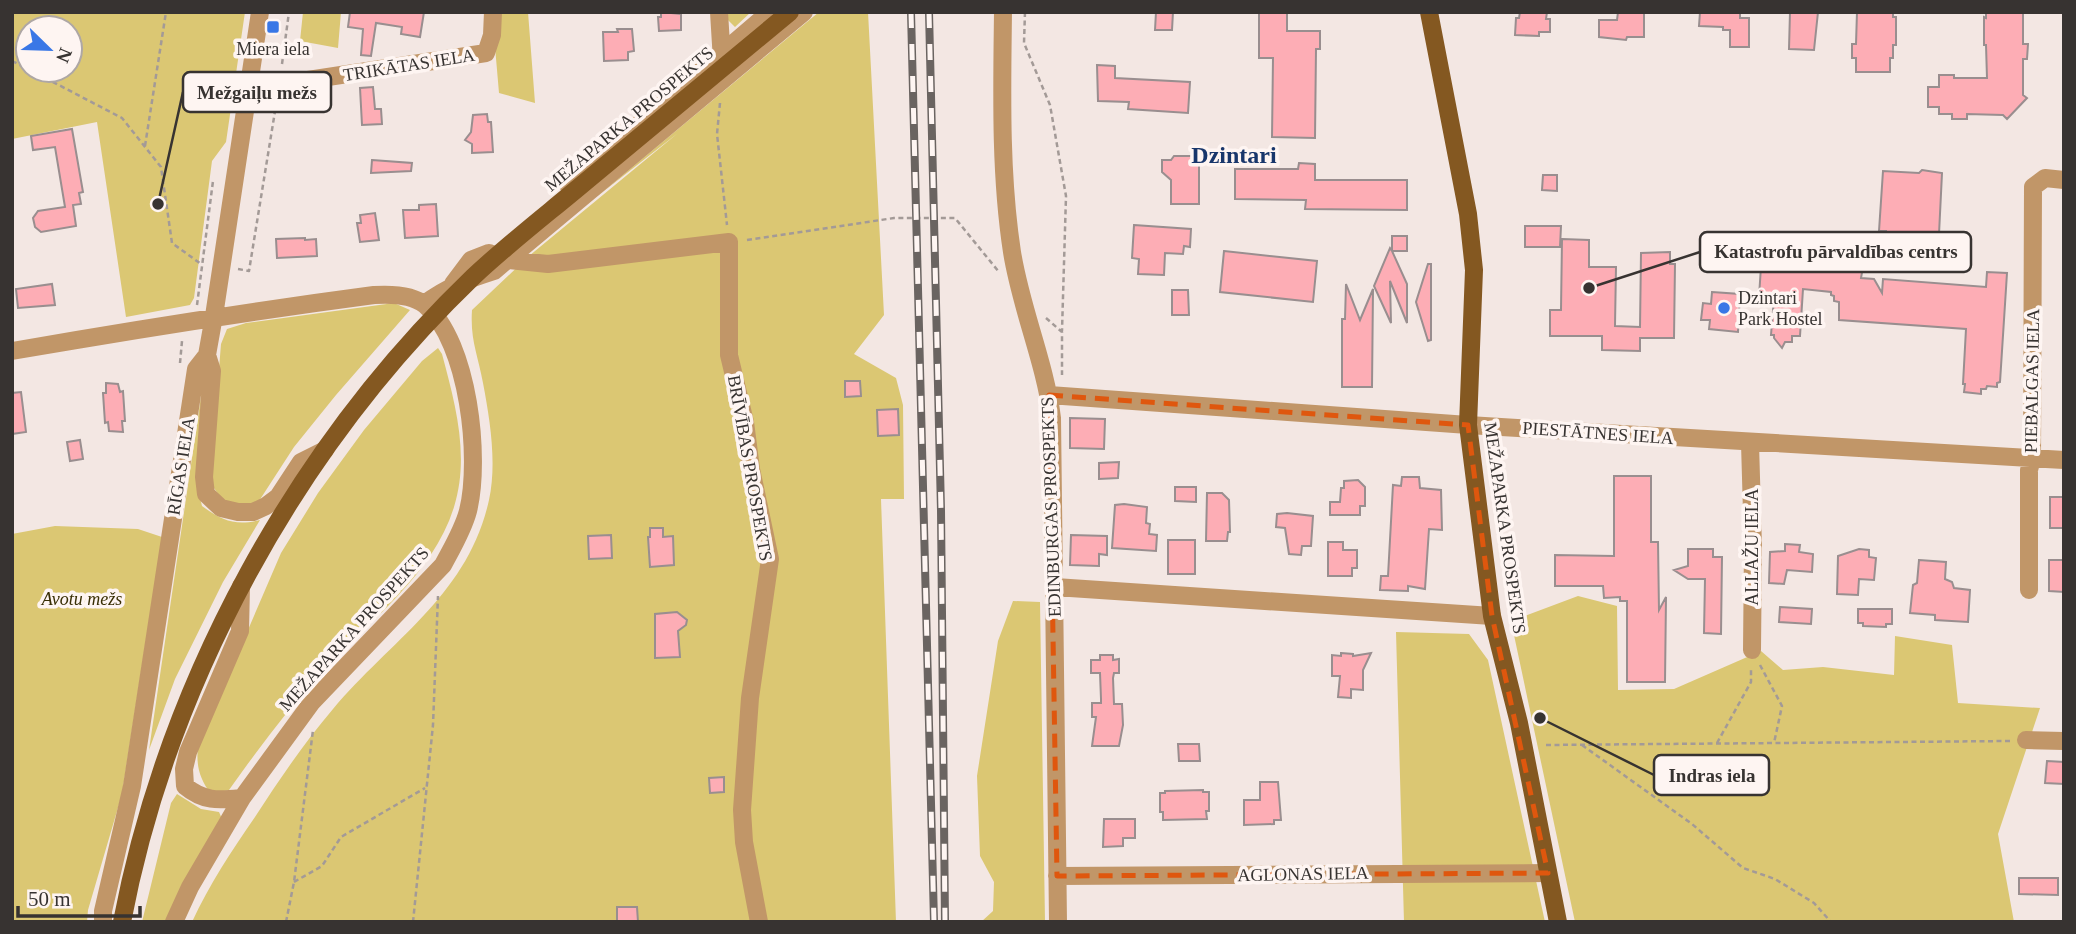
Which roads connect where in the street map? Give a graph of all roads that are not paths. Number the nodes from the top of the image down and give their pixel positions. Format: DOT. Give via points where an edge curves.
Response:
graph roads {
  1 [pos="260,12"];
  2 [pos="493,12"];
  3 [pos="719,12"];
  4 [pos="770,12"];
  5 [pos="790,12"];
  6 [pos="804,12"];
  7 [pos="1003,12"];
  8 [pos="1429,12"];
  9 [pos="722,54"];
  10 [pos="723,79"];
  11 [pos="249,80"];
  12 [pos="2064,180"];
  13 [pos="489,253"];
  14 [pos="514,261"];
  15 [pos="453,284"];
  16 [pos="424,304"];
  17 [pos="214,316"];
  18 [pos="12,351"];
  19 [pos="207,355"];
  20 [pos="1049,395"];
  21 [pos="1468,425"];
  22 [pos="1750,443"];
  23 [pos="326,450"];
  24 [pos="2032,459"];
  25 [pos="2064,460"];
  26 [pos="241,585"];
  27 [pos="1055,587"];
  28 [pos="2029,590"];
  29 [pos="1492,616"];
  30 [pos="1752,650"];
  31 [pos="2026,740"];
  32 [pos="2064,741"];
  33 [pos="242,798"];
  34 [pos="1548,873"];
  35 [pos="1057,876"];
  36 [pos="103,922"];
  37 [pos="122,922"];
  38 [pos="174,922"];
  39 [pos="759,922"];
  40 [pos="1058,922"];
  41 [pos="1558,922"];
  1 -- 11 [label="street, RĪGAS IELA"];
  2 -- 11 [label="street, TRIKĀTAS IELA" via="486,53 307,80"];
  3 -- 9 [label="street"];
  4 -- 9 [label="street"];
  5 -- 23 [label="main road, MEŽAPARKA PROSPEKTS" via="473,277 367,394"];
  6 -- 10 [label="street"];
  7 -- 20 [label="street, EDINBURGAS PROSPEKTS" via="1012,252"];
  8 -- 21 [label="main road, MEŽAPARKA PROSPEKTS" via="1468,214 1474,270"];
  9 -- 10 [label="street"];
  9 -- 13 [label="street"];
  10 -- 14 [label="street"];
  11 -- 17 [label="street, RĪGAS IELA"];
  12 -- 24 [label="street, PIEBALGAS IELA" via="2045,178 2034,187"];
  13 -- 14 [label="street"];
  13 -- 15 [label="street" via="471,260"];
  14 -- 15 [label="street"];
  14 -- 39 [label="street, BRĪVĪBAS PROSPEKTS" via="548,264 729,242 729,355 770,559 750,698 742,810"];
  15 -- 16 [label="street"];
  16 -- 17 [label="street" via="392,294 373,295"];
  16 -- 33 [label="street, MEŽAPARKA PROSPEKTS" via="441,323 467,393 473,458 468,511 443,565 312,702"];
  17 -- 18 [label="street"];
  17 -- 19 [label="street, RĪGAS IELA"];
  19 -- 23 [label="street, MEŽAPARKA PROSPEKTS" via="212,371 205,486 206,494 221,508 253,512 266,506 301,462"];
  19 -- 36 [label="street, RĪGAS IELA" via="196,369 132,786"];
  20 -- 21 [label="street, PIESTĀTNES IELA"];
  20 -- 27 [label="street, EDINBURGAS PROSPEKTS"];
  21 -- 22 [label="street, PIESTĀTNES IELA"];
  21 -- 29 [label="main road, MEŽAPARKA PROSPEKTS"];
  22 -- 24 [label="street, PIESTĀTNES IELA"];
  22 -- 30 [label="street, ALLAŽU IELA"];
  23 -- 26 [label="main road, MEŽAPARKA PROSPEKTS"];
  24 -- 25 [label="street, PIESTĀTNES IELA"];
  24 -- 28 [label="street, PIEBALGAS IELA"];
  26 -- 33 [label="street, MEŽAPARKA PROSPEKTS" via="240,631 184,769 185,786 197,796 214,801"];
  26 -- 37 [label="main road, MEŽAPARKA PROSPEKTS" via="155,788"];
  27 -- 29 [label="street"];
  27 -- 35 [label="street, EDINBURGAS PROSPEKTS"];
  29 -- 34 [label="main road, MEŽAPARKA PROSPEKTS" via="1519,723"];
  31 -- 32 [label="street"];
  33 -- 38 [label="street, MEŽAPARKA PROSPEKTS"];
  34 -- 35 [label="street, AGLONAS IELA"];
  34 -- 41 [label="main road, MEŽAPARKA PROSPEKTS"];
  35 -- 40 [label="street, EDINBURGAS PROSPEKTS"];
}
